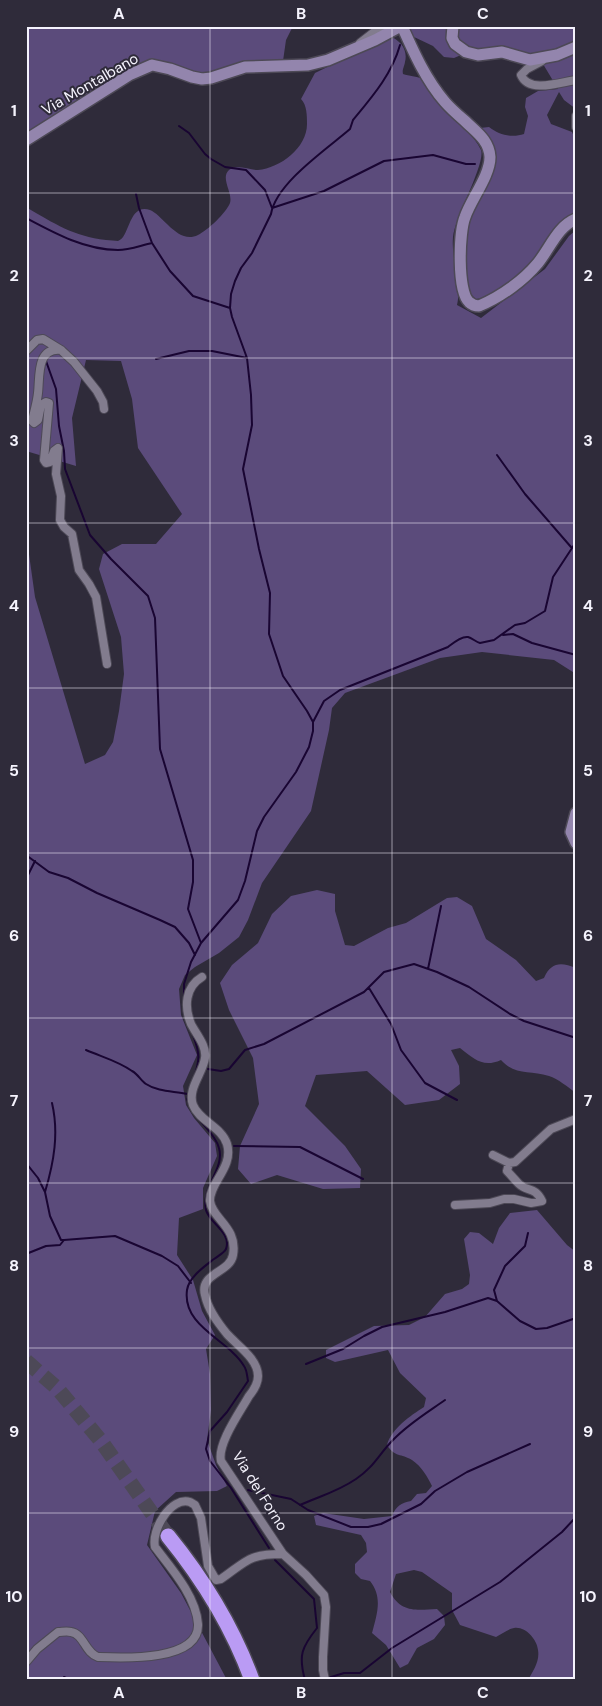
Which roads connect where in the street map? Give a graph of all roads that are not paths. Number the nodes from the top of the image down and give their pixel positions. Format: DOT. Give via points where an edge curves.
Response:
graph roads {
  1 [pos="382,26"];
  2 [pos="402,26"];
  3 [pos="453,26"];
  4 [pos="576,47"];
  5 [pos="350,50"];
  6 [pos="552,56"];
  7 [pos="576,80"];
  8 [pos="576,116"];
  9 [pos="576,126"];
  10 [pos="26,140"];
  11 [pos="576,219"];
  12 [pos="61,350"];
  13 [pos="26,351"];
  14 [pos="104,408"];
  15 [pos="107,664"];
  16 [pos="576,813"];
  17 [pos="576,843"];
  18 [pos="202,977"];
  19 [pos="576,1119"];
  20 [pos="493,1154"];
  21 [pos="509,1163"];
  22 [pos="455,1205"];
  23 [pos="168,1536"];
  24 [pos="283,1554"];
  25 [pos="26,1662"];
  26 [pos="252,1680"];
  27 [pos="325,1680"];
  1 -- 5 [label="street"];
  2 -- 5 [label="street, Via Montalbano"];
  2 -- 11 [label="street" via="429,80 446,103 482,136 490,157 462,227 461,284 467,301 479,306 518,282 539,262 561,230"];
  3 -- 6 [label="street" via="453,41 466,52 478,55 502,52 530,60"];
  4 -- 6 [label="street"];
  5 -- 10 [label="street, Via Montalbano" via="317,64 245,67 202,79 159,66 148,66"];
  6 -- 7 [label="street" via="524,71 521,75 524,81 536,86"];
  8 -- 9 [label="street"];
  12 -- 13 [label="street" via="43,339"];
  12 -- 14 [label="street" via="96,391"];
  12 -- 15 [label="street" via="48,352 41,362 32,421 34,424 38,420 42,405 49,404 44,462 48,464 58,448 56,474 61,496 60,520 72,534 79,570 96,596"];
  16 -- 17 [label="street" via="571,832"];
  18 -- 24 [label="street, Via del Forno" via="192,985 187,1000 191,1023 206,1054 192,1101 195,1109 226,1142 226,1163 210,1200 233,1243 231,1261 206,1281 205,1296 212,1313 250,1358 258,1376 254,1390 221,1447 220,1457"];
  19 -- 21 [label="street" via="551,1129 524,1155"];
  20 -- 21 [label="street"];
  21 -- 22 [label="street" via="507,1171 520,1186 536,1192 542,1201 531,1203 504,1199"];
  23 -- 26 [label="highway" via="196,1573 228,1625"];
  24 -- 25 [label="street, Via del Forno" via="262,1554 250,1558 216,1580 208,1566 198,1511 190,1502 180,1502 164,1516 154,1541 192,1604 198,1624 190,1644 170,1653 152,1656 98,1657 88,1652 74,1632 58,1632"];
  24 -- 27 [label="street, Via del Forno" via="324,1595"];
}
